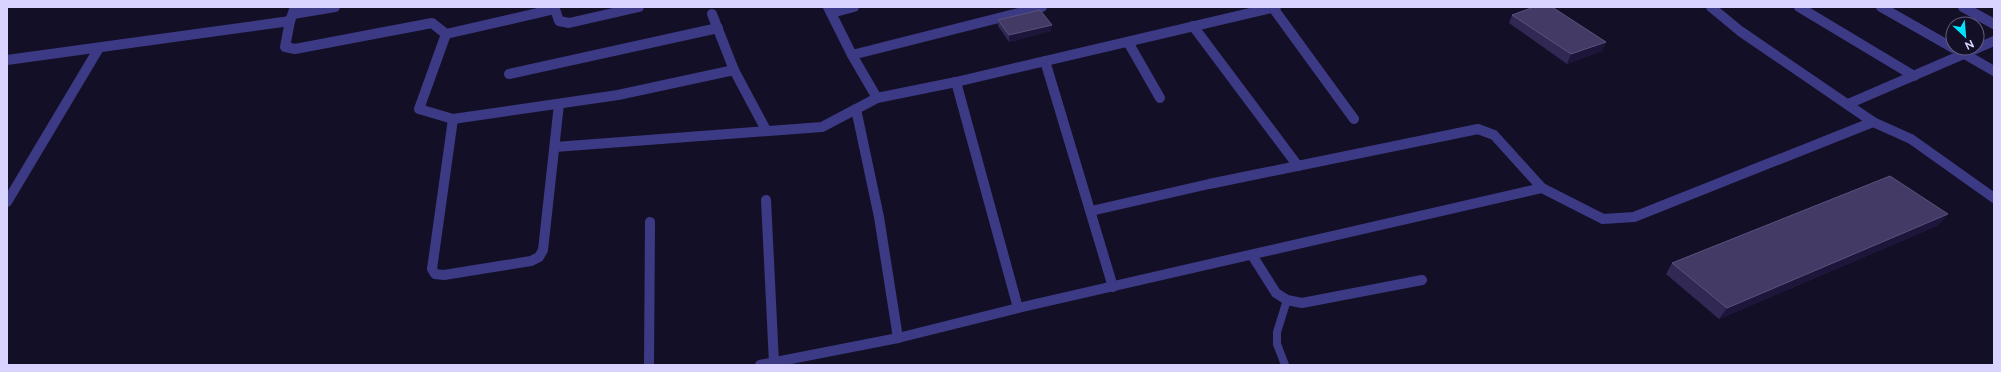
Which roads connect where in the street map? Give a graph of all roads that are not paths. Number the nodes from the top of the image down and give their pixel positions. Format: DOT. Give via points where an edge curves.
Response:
graph roads {
  1 [pos="335,7"];
  2 [pos="639,7"];
  3 [pos="854,7"];
  4 [pos="1042,7"];
  5 [pos="1239,7"];
  6 [pos="1274,7"];
  7 [pos="1711,7"];
  8 [pos="1799,7"];
  9 [pos="1881,7"];
  10 [pos="1963,7"];
  11 [pos="555,8"];
  12 [pos="830,10"];
  13 [pos="293,14"];
  14 [pos="712,14"];
  15 [pos="1245,14"];
  16 [pos="1994,24"];
  17 [pos="1193,26"];
  18 [pos="718,28"];
  19 [pos="446,34"];
  20 [pos="1128,42"];
  21 [pos="1945,43"];
  22 [pos="99,48"];
  23 [pos="852,55"];
  24 [pos="1959,56"];
  25 [pos="1968,56"];
  26 [pos="7,60"];
  27 [pos="1046,61"];
  28 [pos="734,70"];
  29 [pos="1994,71"];
  30 [pos="509,74"];
  31 [pos="1914,76"];
  32 [pos="956,82"];
  33 [pos="877,98"];
  34 [pos="1160,98"];
  35 [pos="559,104"];
  36 [pos="1848,104"];
  37 [pos="856,109"];
  38 [pos="453,119"];
  39 [pos="1354,120"];
  40 [pos="1873,122"];
  41 [pos="766,130"];
  42 [pos="555,147"];
  43 [pos="1298,166"];
  44 [pos="1542,188"];
  45 [pos="1994,198"];
  46 [pos="766,200"];
  47 [pos="7,202"];
  48 [pos="1091,211"];
  49 [pos="650,222"];
  50 [pos="1252,255"];
  51 [pos="1422,280"];
  52 [pos="1113,287"];
  53 [pos="1287,300"];
  54 [pos="1018,308"];
  55 [pos="898,338"];
  56 [pos="774,363"];
  57 [pos="649,365"];
  58 [pos="760,365"];
  59 [pos="1285,365"];
  1 -- 13 [label="street"];
  2 -- 11 [label="street" via="569,23 559,21"];
  3 -- 12 [label="street"];
  4 -- 23 [label="street"];
  5 -- 15 [label="street"];
  6 -- 15 [label="street"];
  6 -- 39 [label="street"];
  7 -- 36 [label="street" via="1740,31"];
  8 -- 31 [label="street"];
  9 -- 21 [label="street"];
  10 -- 16 [label="street"];
  11 -- 19 [label="street"];
  12 -- 23 [label="street"];
  13 -- 19 [label="street" via="285,47 295,49 432,23"];
  13 -- 22 [label="street"];
  14 -- 18 [label="street"];
  15 -- 17 [label="street"];
  17 -- 20 [label="street"];
  17 -- 43 [label="street"];
  18 -- 28 [label="street"];
  18 -- 30 [label="street"];
  19 -- 38 [label="street" via="419,108"];
  20 -- 27 [label="street"];
  20 -- 34 [label="street"];
  22 -- 26 [label="street"];
  22 -- 47 [label="street"];
  23 -- 33 [label="street"];
  24 -- 31 [label="street"];
  25 -- 29 [label="street"];
  27 -- 32 [label="street"];
  27 -- 48 [label="street"];
  28 -- 35 [label="street" via="618,95"];
  28 -- 41 [label="street"];
  31 -- 36 [label="street"];
  32 -- 33 [label="street"];
  32 -- 54 [label="street"];
  33 -- 37 [label="street"];
  35 -- 38 [label="street"];
  35 -- 42 [label="street"];
  36 -- 40 [label="street"];
  37 -- 41 [label="street" via="822,127"];
  37 -- 55 [label="street" via="879,217"];
  38 -- 42 [label="street" via="432,269 435,274 444,275 531,261 539,256 543,250"];
  40 -- 44 [label="street" via="1634,217 1603,218"];
  40 -- 45 [label="street" via="1911,139"];
  41 -- 42 [label="street"];
  43 -- 44 [label="street" via="1478,129 1494,135"];
  43 -- 48 [label="street"];
  44 -- 50 [label="street"];
  46 -- 56 [label="street"];
  48 -- 52 [label="street"];
  49 -- 57 [label="street"];
  50 -- 52 [label="street"];
  50 -- 53 [label="street" via="1276,293"];
  51 -- 53 [label="street" via="1302,304"];
  52 -- 54 [label="street"];
  53 -- 59 [label="lane" via="1277,332 1277,344"];
  54 -- 55 [label="street"];
  55 -- 56 [label="street"];
  56 -- 58 [label="street"];
}
